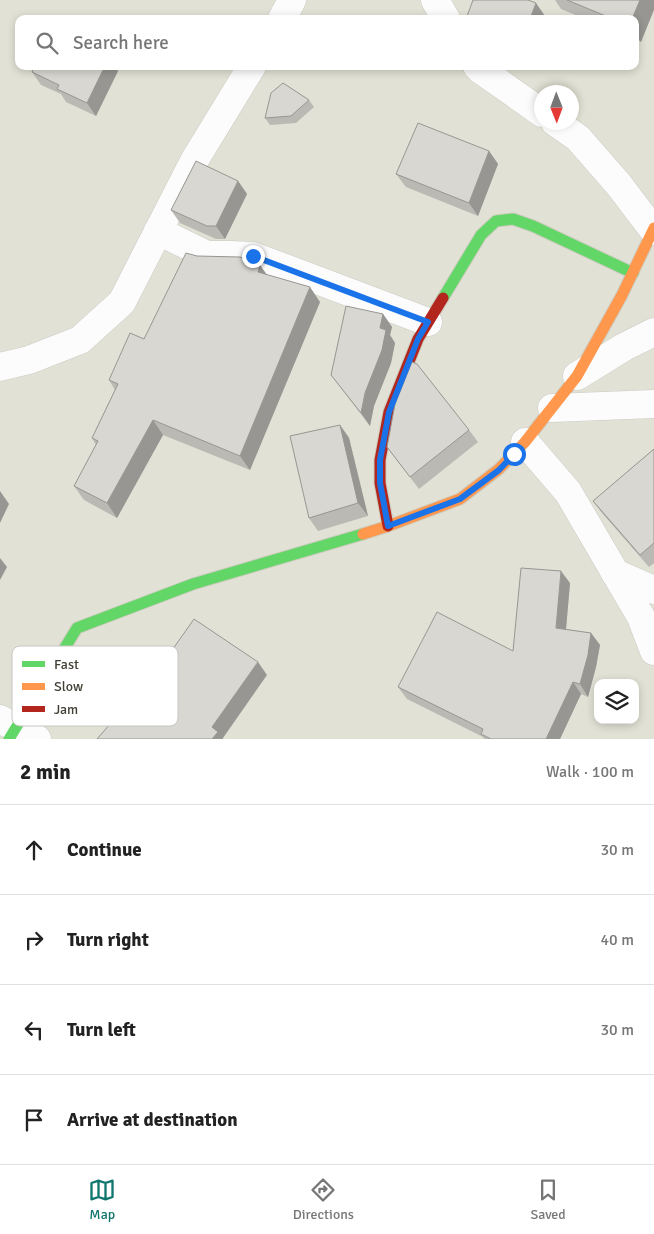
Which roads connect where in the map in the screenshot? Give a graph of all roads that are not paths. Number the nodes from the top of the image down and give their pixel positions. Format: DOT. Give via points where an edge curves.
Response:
graph roads {
  1 [pos="292,0"];
  2 [pos="435,0"];
  3 [pos="284,15"];
  4 [pos="444,15"];
  5 [pos="250,70"];
  6 [pos="481,70"];
  7 [pos="534,107"];
  8 [pos="566,130"];
  9 [pos="654,229"];
  10 [pos="158,231"];
  11 [pos="633,273"];
  12 [pos="428,322"];
  13 [pos="654,332"];
  14 [pos="0,367"];
  15 [pos="577,376"];
  16 [pos="654,404"];
  17 [pos="552,408"];
  18 [pos="525,442"];
  19 [pos="388,526"];
  20 [pos="615,573"];
  21 [pos="654,590"];
  22 [pos="66,646"];
  23 [pos="654,651"];
  1 -- 3 [label="street"];
  2 -- 4 [label="street"];
  5 -- 10 [label="street" via="194,161"];
  6 -- 7 [label="street"];
  8 -- 9 [label="street" via="578,138"];
  9 -- 11 [label="street"];
  10 -- 12 [label="street" via="207,255 253,256"];
  10 -- 14 [label="street" via="122,302 80,340 29,360"];
  11 -- 12 [label="street" via="533,226 513,219 496,221 481,235"];
  11 -- 15 [label="street"];
  12 -- 19 [label="street" via="389,412 380,460 380,483"];
  13 -- 15 [label="street"];
  15 -- 17 [label="street"];
  16 -- 17 [label="street"];
  17 -- 18 [label="street"];
  18 -- 19 [label="street" via="499,470 460,499"];
  18 -- 20 [label="street" via="568,492"];
  19 -- 22 [label="street" via="193,584 77,628"];
  20 -- 21 [label="street"];
  20 -- 23 [label="street" via="641,617"];
}
